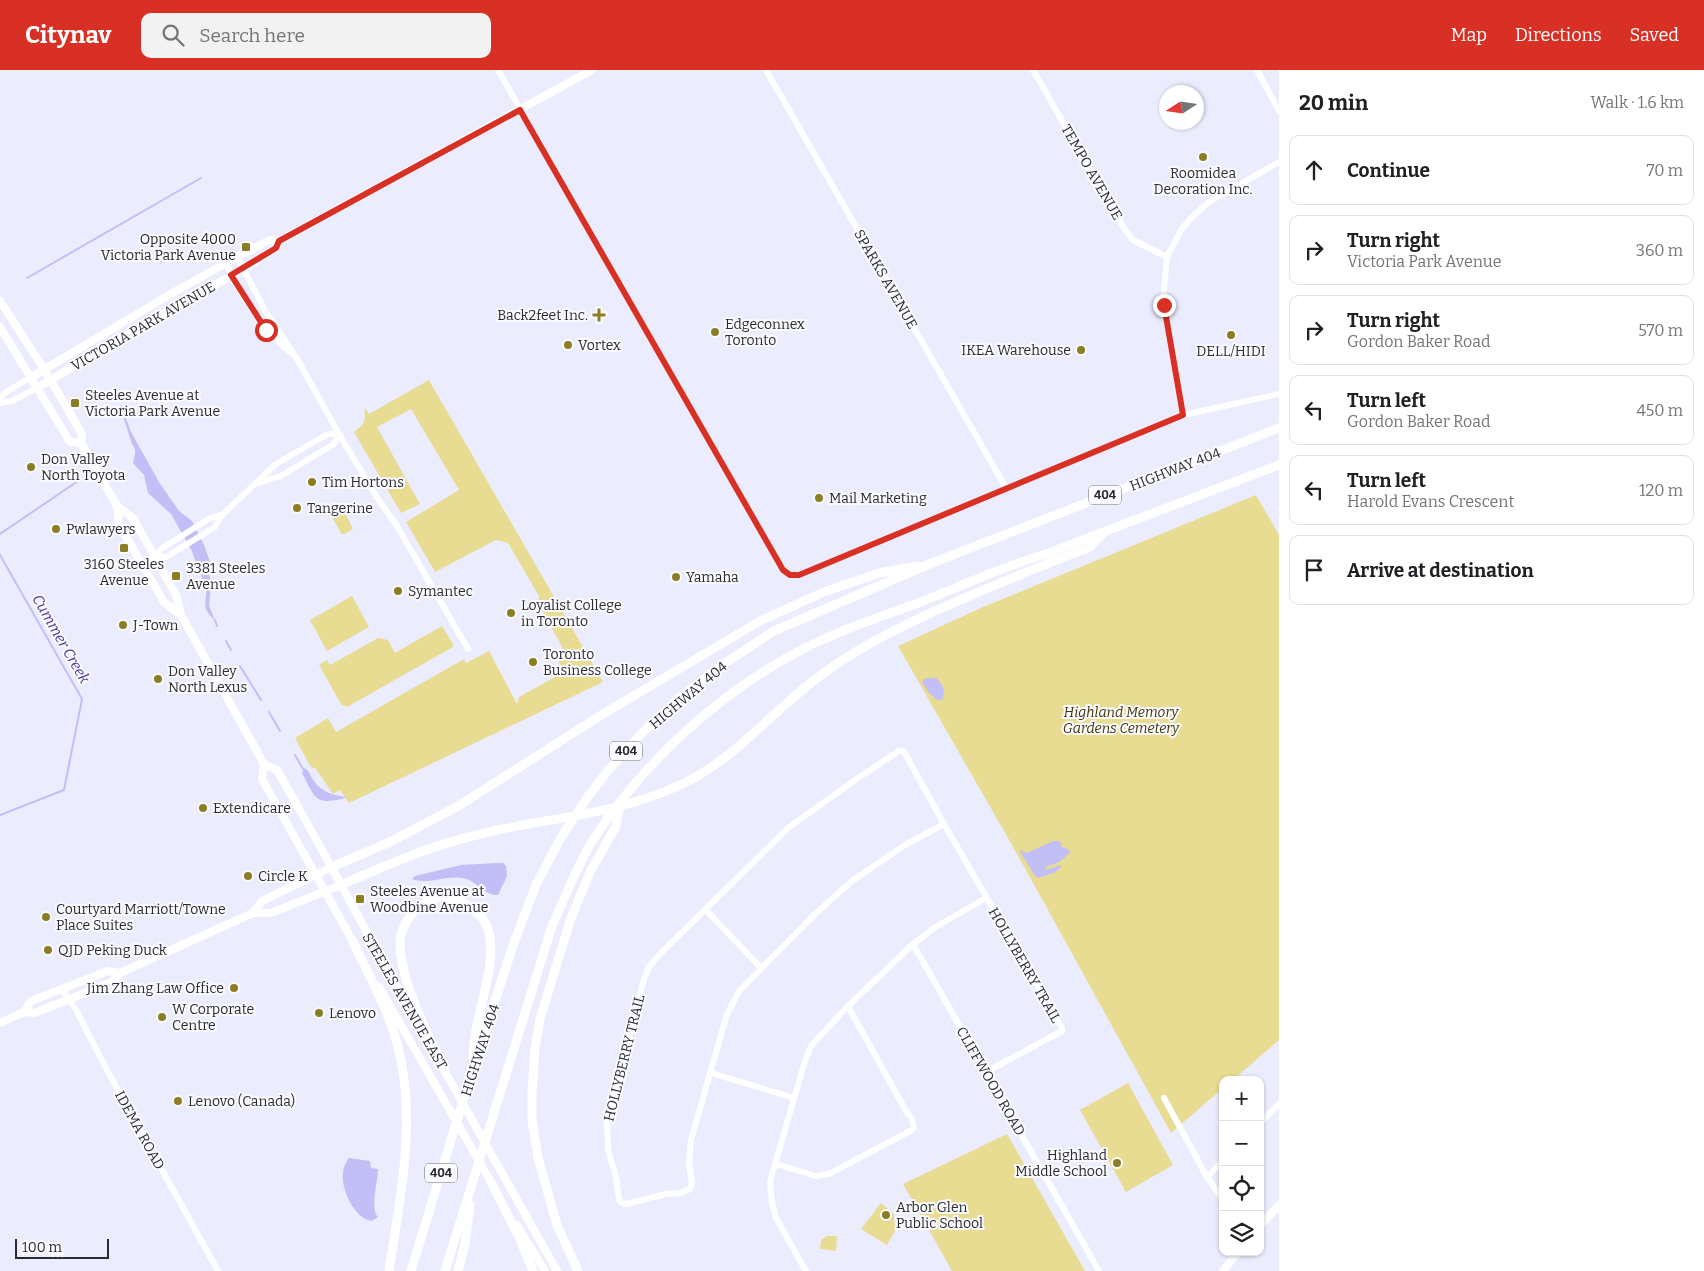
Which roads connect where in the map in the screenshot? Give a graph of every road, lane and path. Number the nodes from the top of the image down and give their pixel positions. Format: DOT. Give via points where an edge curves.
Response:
graph roads {
  1 [pos="498,70"];
  2 [pos="592,70"];
  3 [pos="766,70"];
  4 [pos="1033,70"];
  5 [pos="1257,70"];
  6 [pos="520,110"];
  7 [pos="1279,111"];
  8 [pos="1279,162"];
  9 [pos="279,241"];
  10 [pos="237,257"];
  11 [pos="1167,257"];
  12 [pos="226,264"];
  13 [pos="244,268"];
  14 [pos="231,275"];
  15 [pos="0,301"];
  16 [pos="0,327"];
  17 [pos="297,359"];
  18 [pos="44,369"];
  19 [pos="30,378"];
  20 [pos="50,381"];
  21 [pos="37,388"];
  22 [pos="1279,394"];
  23 [pos="0,398"];
  24 [pos="0,403"];
  25 [pos="1183,415"];
  26 [pos="1279,428"];
  27 [pos="339,434"];
  28 [pos="81,443"];
  29 [pos="1279,465"];
  30 [pos="255,484"];
  31 [pos="1006,488"];
  32 [pos="117,506"];
  33 [pos="222,515"];
  34 [pos="1108,530"];
  35 [pos="156,557"];
  36 [pos="932,562"];
  37 [pos="143,565"];
  38 [pos="181,615"];
  39 [pos="468,648"];
  40 [pos="264,764"];
  41 [pos="620,804"];
  42 [pos="944,824"];
  43 [pos="332,867"];
  44 [pos="316,875"];
  45 [pos="341,885"];
  46 [pos="325,891"];
  47 [pos="986,898"];
  48 [pos="706,910"];
  49 [pos="253,913"];
  50 [pos="353,942"];
  51 [pos="913,944"];
  52 [pos="761,968"];
  53 [pos="120,973"];
  54 [pos="61,989"];
  55 [pos="69,1000"];
  56 [pos="848,1006"];
  57 [pos="24,1012"];
  58 [pos="0,1023"];
  59 [pos="445,1071"];
  60 [pos="986,1072"];
  61 [pos="711,1073"];
  62 [pos="471,1076"];
  63 [pos="794,1098"];
  64 [pos="1164,1098"];
  65 [pos="1279,1104"];
  66 [pos="1262,1121"];
  67 [pos="776,1164"];
  68 [pos="1219,1165"];
  69 [pos="1207,1177"];
  70 [pos="472,1180"];
  71 [pos="492,1184"];
  72 [pos="1219,1194"];
  73 [pos="1279,1205"];
  74 [pos="1264,1222"];
  75 [pos="1235,1256"];
  76 [pos="218,1271"];
  77 [pos="390,1271"];
  78 [pos="411,1271"];
  79 [pos="445,1271"];
  80 [pos="458,1271"];
  81 [pos="533,1271"];
  82 [pos="545,1271"];
  83 [pos="557,1271"];
  84 [pos="578,1271"];
  85 [pos="806,1271"];
  86 [pos="1099,1271"];
  87 [pos="1223,1271"];
  1 -- 6 [label="street"];
  2 -- 6 [label="main road, VICTORIA PARK AVENUE"];
  3 -- 31 [label="street, SPARKS AVENUE"];
  4 -- 11 [label="street, TEMPO AVENUE" via="1124,228 1133,240"];
  5 -- 7 [label="street"];
  6 -- 9 [label="main road, VICTORIA PARK AVENUE"];
  6 -- 31 [label="street" via="783,570 790,575 799,575"];
  8 -- 11 [label="street" via="1208,202 1182,230"];
  9 -- 10 [label="main road, VICTORIA PARK AVENUE" via="270,240"];
  9 -- 13 [label="main road, VICTORIA PARK AVENUE" via="276,248"];
  10 -- 12 [label="main road, VICTORIA PARK AVENUE"];
  10 -- 13 [label="street"];
  11 -- 25 [label="street" via="1163,300"];
  12 -- 14 [label="street"];
  12 -- 18 [label="main road, VICTORIA PARK AVENUE"];
  13 -- 14 [label="main road, VICTORIA PARK AVENUE"];
  13 -- 17 [label="street" via="266,312"];
  14 -- 17 [label="street" via="266,330"];
  14 -- 20 [label="main road, VICTORIA PARK AVENUE"];
  15 -- 18 [label="main road, STEELES AVENUE EAST"];
  16 -- 19 [label="main road, STEELES AVENUE EAST"];
  17 -- 27 [label="street"];
  18 -- 19 [label="main road, VICTORIA PARK AVENUE"];
  18 -- 20 [label="main road, STEELES AVENUE EAST"];
  19 -- 21 [label="main road, STEELES AVENUE EAST"];
  19 -- 23 [label="street, VICTORIA PARK AVENUE"];
  20 -- 21 [label="main road, VICTORIA PARK AVENUE"];
  20 -- 28 [label="main road, STEELES AVENUE EAST" via="82,434"];
  21 -- 24 [label="street, VICTORIA PARK AVENUE" via="12,402"];
  21 -- 28 [label="main road, STEELES AVENUE EAST" via="70,442"];
  22 -- 25 [label="street"];
  25 -- 31 [label="street"];
  26 -- 36 [label="highway, HIGHWAY 404 / 404"];
  27 -- 30 [label="street" via="328,434 276,464"];
  27 -- 30 [label="street" via="334,444 281,476"];
  27 -- 39 [label="street"];
  28 -- 32 [label="main road, STEELES AVENUE EAST"];
  29 -- 34 [label="highway, HIGHWAY 404 / 404"];
  30 -- 33 [label="street"];
  32 -- 35 [label="main road, STEELES AVENUE EAST" via="133,518"];
  32 -- 37 [label="main road, STEELES AVENUE EAST" via="119,525"];
  33 -- 35 [label="street" via="210,518 161,550"];
  33 -- 35 [label="street" via="204,534 166,558"];
  34 -- 41 [label="highway, HIGHWAY 404 / 404" via="1012,564 806,647 751,680 698,720 637,782"];
  34 -- 45 [label="highway" via="1088,548 912,621 870,643 821,675 707,771 680,785 619,806 455,841"];
  35 -- 37 [label="street"];
  35 -- 38 [label="main road, STEELES AVENUE EAST" via="176,595"];
  36 -- 43 [label="highway" via="879,573 824,592 760,621 460,805 392,841"];
  36 -- 62 [label="highway, HIGHWAY 404 / 404" via="774,631 678,699 635,740 587,798 560,838 536,885"];
  37 -- 38 [label="main road, STEELES AVENUE EAST" via="164,602"];
  38 -- 40 [label="main road, STEELES AVENUE EAST"];
  40 -- 43 [label="main road, STEELES AVENUE EAST" via="277,770"];
  40 -- 44 [label="main road, STEELES AVENUE EAST" via="262,779"];
  41 -- 70 [label="highway, HIGHWAY 404 / 404" via="592,842 551,929"];
  41 -- 84 [label="highway" via="616,826 591,870 571,918 534,1048 532,1120 538,1158 557,1224"];
  42 -- 47 [label="street, HOLLYBERRY TRAIL"];
  42 -- 48 [label="street, HOLLYBERRY TRAIL" via="904,751 899,751 788,828"];
  42 -- 52 [label="street, HOLLYBERRY TRAIL" via="863,873"];
  43 -- 44 [label="main road"];
  43 -- 45 [label="main road, STEELES AVENUE EAST"];
  44 -- 46 [label="main road, STEELES AVENUE EAST"];
  44 -- 49 [label="main road" via="262,901"];
  45 -- 46 [label="main road"];
  45 -- 59 [label="main road, STEELES AVENUE EAST"];
  46 -- 49 [label="main road" via="271,914"];
  46 -- 50 [label="main road, STEELES AVENUE EAST"];
  47 -- 51 [label="street"];
  47 -- 60 [label="street, HOLLYBERRY TRAIL" via="1062,1031"];
  48 -- 52 [label="street"];
  48 -- 61 [label="street, HOLLYBERRY TRAIL" via="656,958 644,979 606,1126 608,1150 622,1203 690,1189 690,1140"];
  49 -- 53 [label="main road"];
  50 -- 71 [label="main road, STEELES AVENUE EAST"];
  50 -- 77 [label="highway" via="390,1021 404,1070 403,1184"];
  51 -- 56 [label="street"];
  51 -- 60 [label="street, CLIFFWOOD ROAD"];
  52 -- 61 [label="street, HOLLYBERRY TRAIL" via="733,1000"];
  53 -- 54 [label="main road" via="108,971"];
  53 -- 55 [label="main road" via="112,982"];
  54 -- 55 [label="street, IDEMA ROAD"];
  54 -- 57 [label="main road" via="31,1001"];
  55 -- 57 [label="main road" via="36,1013"];
  55 -- 76 [label="street, IDEMA ROAD"];
  56 -- 63 [label="street" via="811,1046"];
  56 -- 67 [label="street" via="914,1126 829,1174 816,1176"];
  57 -- 58 [label="main road"];
  59 -- 62 [label="highway" via="412,996 400,948 401,934 407,922 419,906 436,898 452,898 472,907 484,920 489,933 491,952 475,1033"];
  59 -- 83 [label="main road, STEELES AVENUE EAST"];
  60 -- 86 [label="street, CLIFFWOOD ROAD"];
  61 -- 63 [label="street"];
  62 -- 78 [label="highway, HIGHWAY 404 / 404"];
  63 -- 67 [label="street"];
  64 -- 69 [label="street"];
  65 -- 66 [label="street"];
  67 -- 85 [label="street" via="770,1181 776,1218"];
  68 -- 69 [label="street"];
  69 -- 72 [label="street"];
  70 -- 79 [label="highway, HIGHWAY 404 / 404"];
  70 -- 80 [label="highway" via="465,1244"];
  71 -- 81 [label="highway"];
  71 -- 82 [label="main road, STEELES AVENUE EAST"];
  73 -- 74 [label="main road"];
  75 -- 87 [label="main road"];
}
